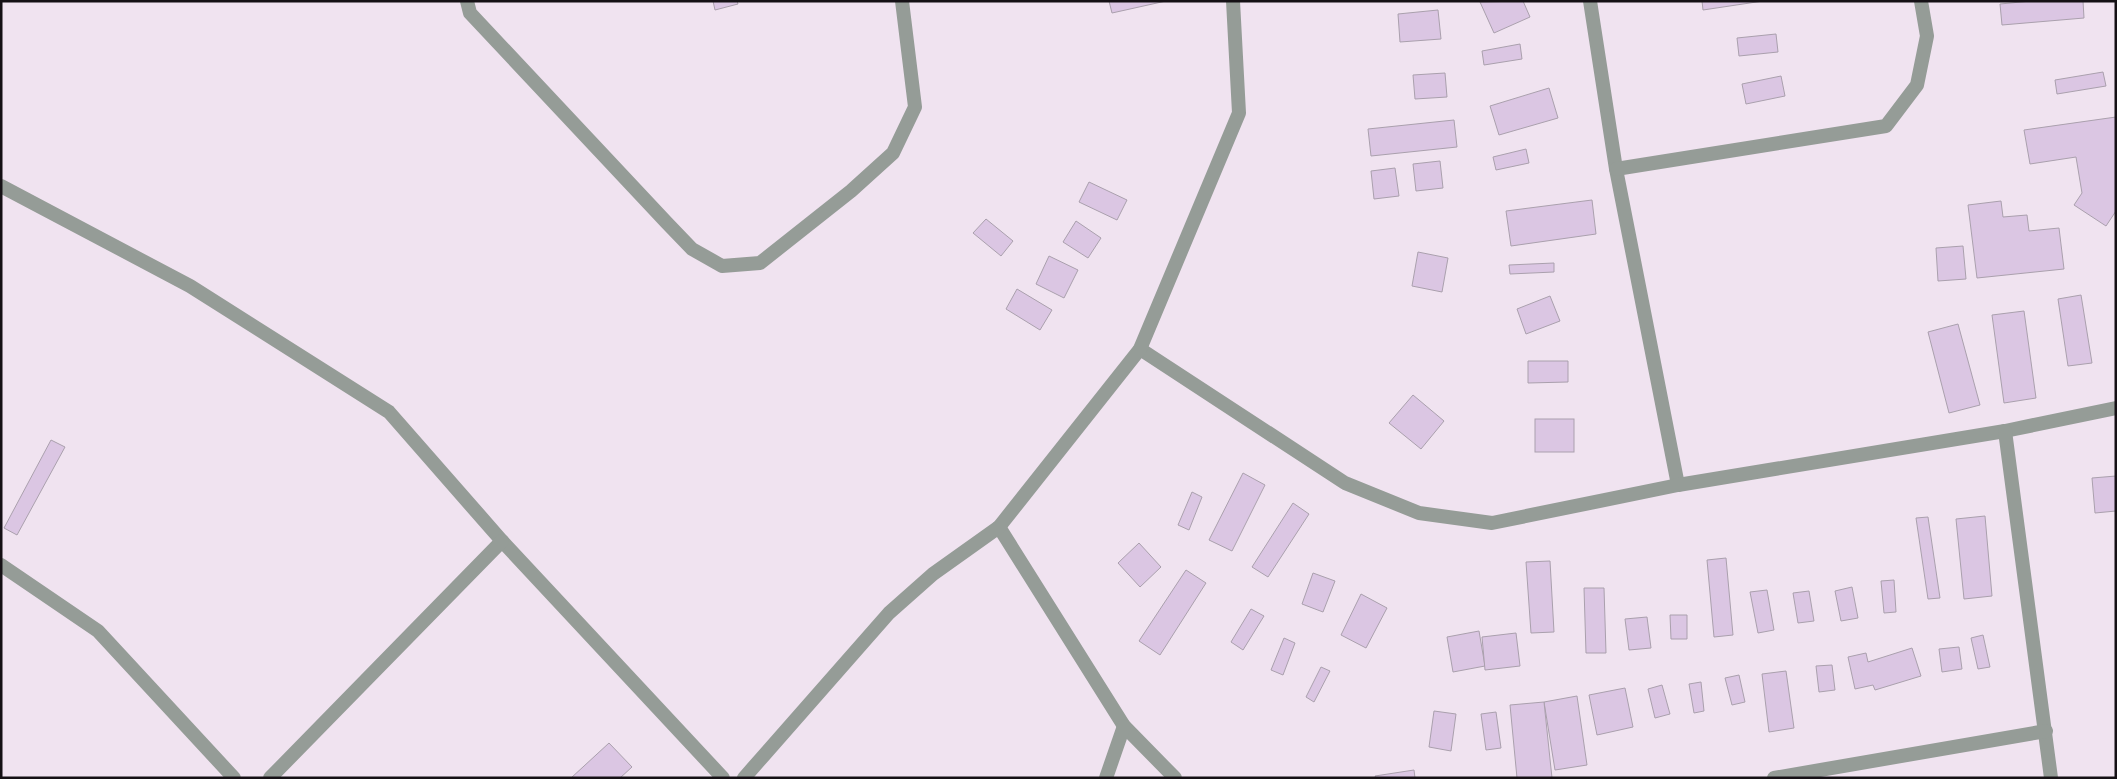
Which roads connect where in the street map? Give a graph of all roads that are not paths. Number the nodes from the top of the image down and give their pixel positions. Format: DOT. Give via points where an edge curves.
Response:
graph roads {
  1 [pos="467,1"];
  2 [pos="902,1"];
  3 [pos="1233,1"];
  4 [pos="1590,1"];
  5 [pos="1921,1"];
  6 [pos="1616,169"];
  7 [pos="1,186"];
  8 [pos="1140,349"];
  9 [pos="2116,408"];
  10 [pos="2005,431"];
  11 [pos="1678,485"];
  12 [pos="999,527"];
  13 [pos="502,541"];
  14 [pos="1,566"];
  15 [pos="1124,726"];
  16 [pos="2046,731"];
  17 [pos="234,778"];
  18 [pos="270,778"];
  19 [pos="723,778"];
  20 [pos="744,778"];
  21 [pos="1106,778"];
  22 [pos="1175,778"];
  23 [pos="1774,778"];
  24 [pos="2051,778"];
  1 -- 2 [label="street" via="470,12 673,229 692,248 722,266 760,263 851,191 893,153 915,107"];
  3 -- 8 [label="street" via="1239,113"];
  4 -- 6 [label="street"];
  5 -- 6 [label="street" via="1927,36 1917,85 1886,126"];
  6 -- 11 [label="street"];
  7 -- 13 [label="street" via="190,286 389,412"];
  8 -- 11 [label="street" via="1345,483 1419,513 1492,523"];
  8 -- 12 [label="street"];
  9 -- 10 [label="street"];
  10 -- 11 [label="street"];
  10 -- 16 [label="street"];
  12 -- 15 [label="street"];
  12 -- 20 [label="street" via="933,574 889,613"];
  13 -- 18 [label="street"];
  13 -- 19 [label="street"];
  14 -- 17 [label="street" via="98,631"];
  15 -- 21 [label="street"];
  15 -- 22 [label="street"];
  16 -- 23 [label="street"];
  16 -- 24 [label="street"];
}
